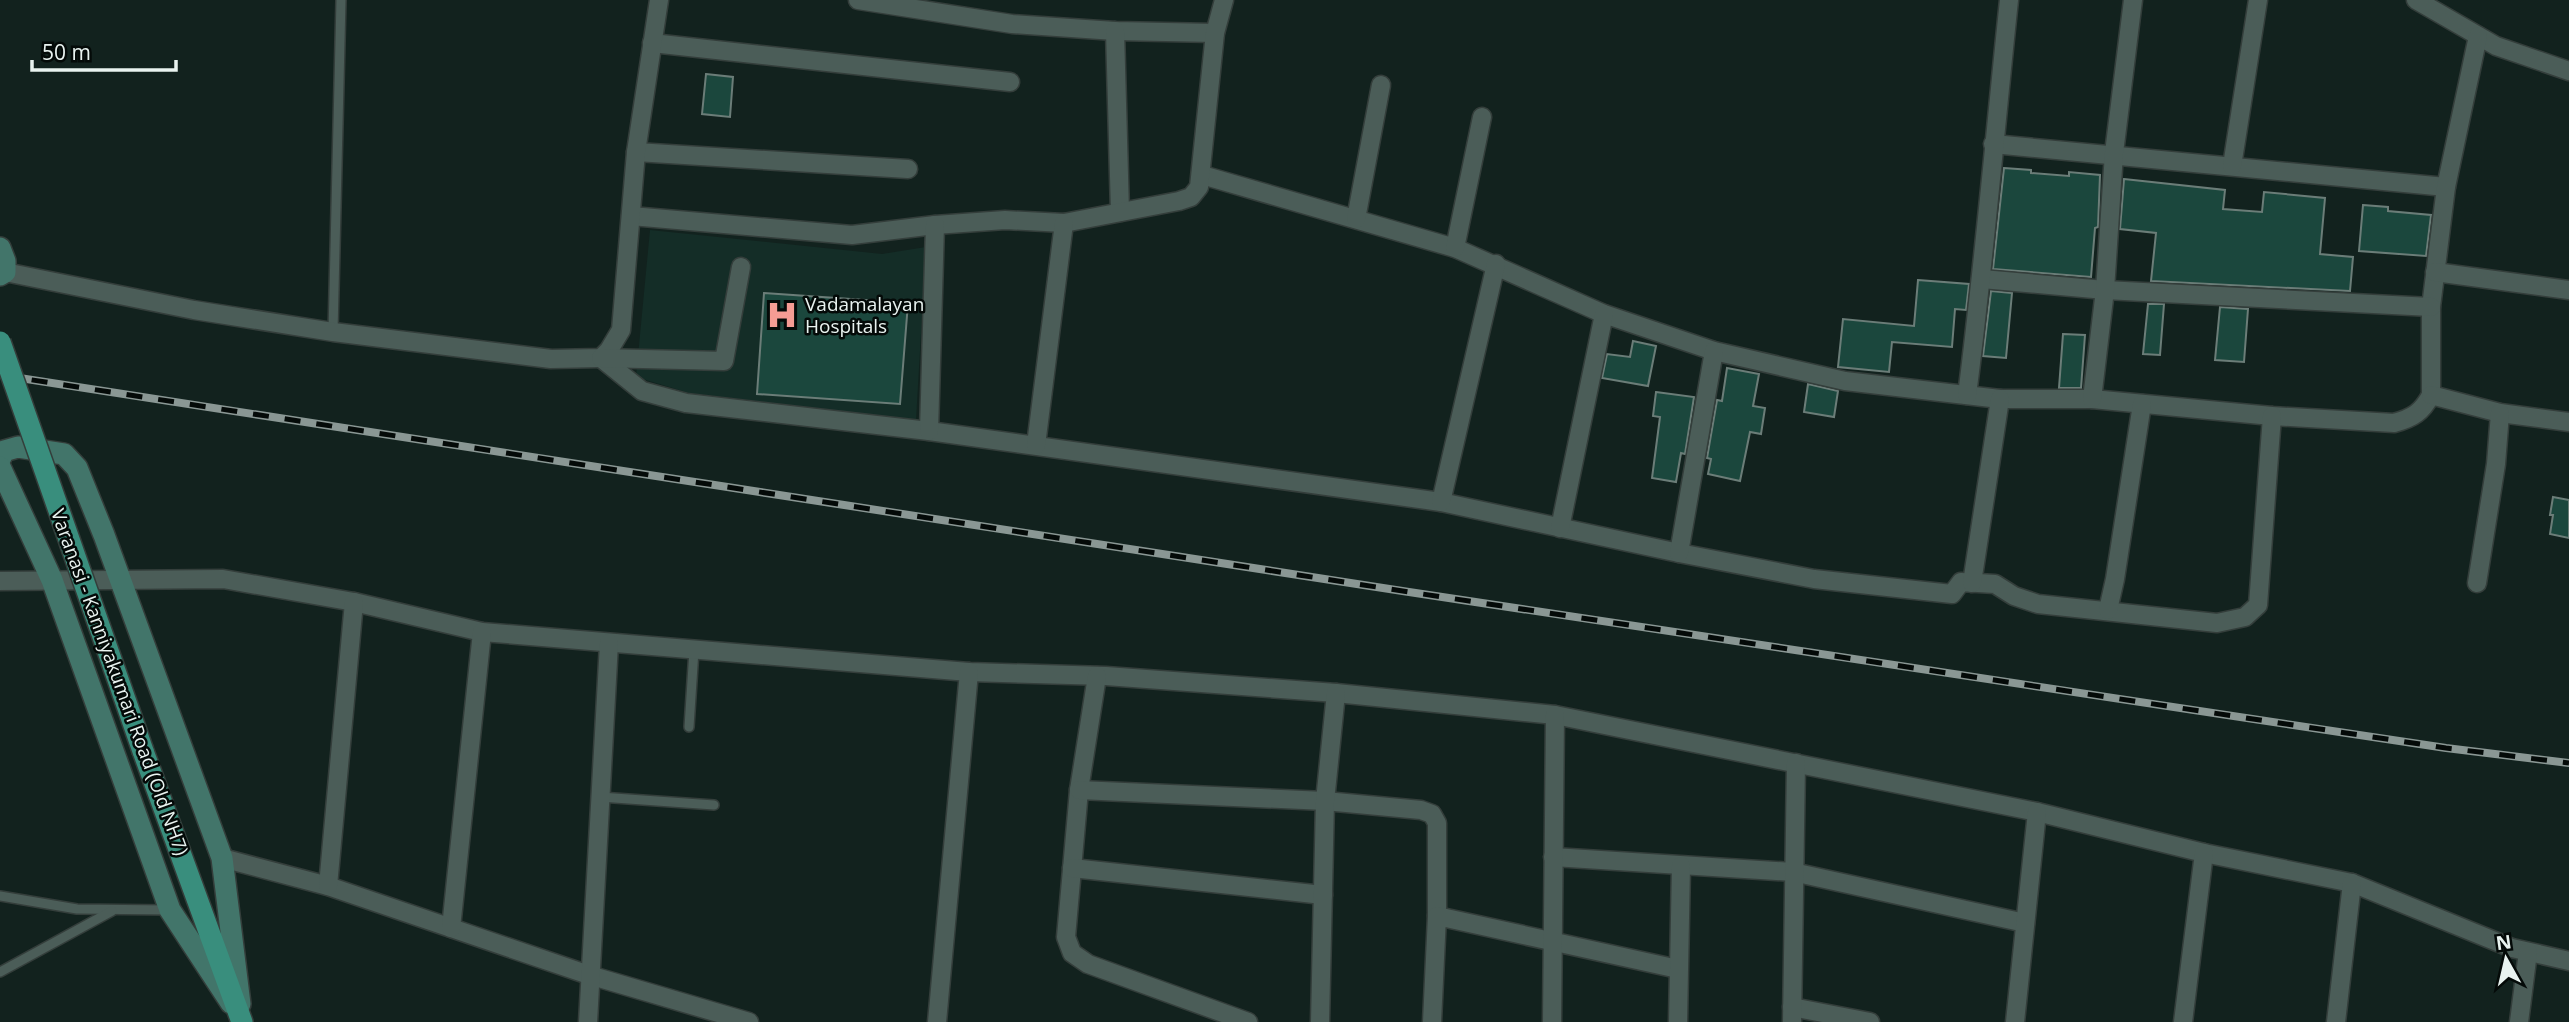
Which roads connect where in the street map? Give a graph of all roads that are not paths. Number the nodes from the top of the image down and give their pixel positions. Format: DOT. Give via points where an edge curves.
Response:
graph roads {
  1 [pos="341,0"];
  2 [pos="659,0"];
  3 [pos="858,0"];
  4 [pos="1224,0"];
  5 [pos="2009,0"];
  6 [pos="2133,0"];
  7 [pos="2258,0"];
  8 [pos="2416,0"];
  9 [pos="1115,31"];
  10 [pos="1215,33"];
  11 [pos="2478,36"];
  12 [pos="652,43"];
  13 [pos="2569,71"];
  14 [pos="1010,82"];
  15 [pos="1381,85"];
  16 [pos="1482,117"];
  17 [pos="1993,144"];
  18 [pos="636,152"];
  19 [pos="2114,153"];
  20 [pos="2232,166"];
  21 [pos="908,169"];
  22 [pos="1202,175"];
  23 [pos="2446,187"];
  24 [pos="1120,212"];
  25 [pos="631,216"];
  26 [pos="1356,219"];
  27 [pos="1064,223"];
  28 [pos="935,225"];
  29 [pos="0,248"];
  30 [pos="1455,248"];
  31 [pos="1496,264"];
  32 [pos="741,267"];
  33 [pos="2435,272"];
  34 [pos="2,274"];
  35 [pos="1982,279"];
  36 [pos="2105,290"];
  37 [pos="2569,290"];
  38 [pos="2431,307"];
  39 [pos="1604,314"];
  40 [pos="333,332"];
  41 [pos="0,342"];
  42 [pos="1714,351"];
  43 [pos="601,358"];
  44 [pos="2431,394"];
  45 [pos="1966,395"];
  46 [pos="2000,399"];
  47 [pos="2092,399"];
  48 [pos="2142,404"];
  49 [pos="2500,413"];
  50 [pos="2272,416"];
  51 [pos="2569,422"];
  52 [pos="929,431"];
  53 [pos="1037,445"];
  54 [pos="1,457"];
  55 [pos="1441,502"];
  56 [pos="1560,528"];
  57 [pos="1679,553"];
  58 [pos="120,579"];
  59 [pos="52,580"];
  60 [pos="0,581"];
  61 [pos="1972,583"];
  62 [pos="2477,583"];
  63 [pos="354,603"];
  64 [pos="2108,610"];
  65 [pos="482,632"];
  66 [pos="608,643"];
  67 [pos="694,650"];
  68 [pos="969,672"];
  69 [pos="1097,676"];
  70 [pos="1336,693"];
  71 [pos="1555,715"];
  72 [pos="689,727"];
  73 [pos="1796,763"];
  74 [pos="1079,790"];
  75 [pos="600,797"];
  76 [pos="1325,801"];
  77 [pos="714,805"];
  78 [pos="2037,812"];
  79 [pos="2204,853"];
  80 [pos="1553,857"];
  81 [pos="222,858"];
  82 [pos="1681,866"];
  83 [pos="1072,868"];
  84 [pos="1793,872"];
  85 [pos="2352,883"];
  86 [pos="327,886"];
  87 [pos="1322,895"];
  88 [pos="0,896"];
  89 [pos="170,910"];
  90 [pos="112,911"];
  91 [pos="1437,916"];
  92 [pos="2025,923"];
  93 [pos="451,928"];
  94 [pos="1552,942"];
  95 [pos="2528,952"];
  96 [pos="2569,961"];
  97 [pos="1678,969"];
  98 [pos="0,972"];
  99 [pos="589,975"];
  100 [pos="1792,1014"];
  101 [pos="242,1021"];
  102 [pos="588,1022"];
  103 [pos="750,1022"];
  104 [pos="937,1022"];
  105 [pos="1248,1022"];
  106 [pos="1320,1022"];
  107 [pos="1432,1022"];
  108 [pos="1552,1022"];
  109 [pos="1678,1022"];
  110 [pos="1870,1022"];
  111 [pos="2015,1022"];
  112 [pos="2183,1022"];
  113 [pos="2336,1022"];
  114 [pos="2519,1022"];
  1 -- 40 [label="lane"];
  2 -- 12 [label="street"];
  3 -- 9 [label="street" via="1012,24"];
  4 -- 10 [label="street"];
  5 -- 17 [label="street"];
  6 -- 19 [label="street"];
  7 -- 20 [label="street"];
  8 -- 11 [label="street"];
  9 -- 10 [label="street"];
  9 -- 24 [label="street"];
  10 -- 22 [label="street"];
  11 -- 13 [label="street"];
  11 -- 23 [label="street"];
  12 -- 14 [label="street"];
  12 -- 18 [label="street"];
  15 -- 26 [label="street"];
  16 -- 30 [label="street"];
  17 -- 19 [label="street"];
  17 -- 35 [label="street"];
  18 -- 21 [label="street"];
  18 -- 25 [label="street"];
  19 -- 20 [label="street"];
  19 -- 36 [label="street"];
  20 -- 23 [label="street"];
  22 -- 24 [label="street" via="1191,197"];
  22 -- 26 [label="street"];
  23 -- 33 [label="street"];
  24 -- 27 [label="street"];
  25 -- 28 [label="street" via="852,235"];
  25 -- 43 [label="street" via="621,330"];
  26 -- 30 [label="street"];
  27 -- 28 [label="street" via="1005,220"];
  27 -- 53 [label="street"];
  28 -- 52 [label="street"];
  29 -- 34 [label="street" via="5,261"];
  30 -- 31 [label="street"];
  31 -- 39 [label="street"];
  31 -- 55 [label="street"];
  32 -- 43 [label="street" via="724,361"];
  33 -- 37 [label="street"];
  33 -- 38 [label="street"];
  34 -- 40 [label="street"];
  35 -- 36 [label="street"];
  35 -- 45 [label="street"];
  36 -- 38 [label="street"];
  36 -- 47 [label="street"];
  38 -- 44 [label="street"];
  39 -- 42 [label="street"];
  39 -- 56 [label="street"];
  40 -- 43 [label="street" via="551,359"];
  41 -- 101 [label="main road, Varanasi - Kanniyakumari Road (Old NH7), bridge"];
  42 -- 45 [label="street" via="1845,380"];
  42 -- 57 [label="street"];
  43 -- 52 [label="street" via="642,391 686,403"];
  44 -- 49 [label="street"];
  44 -- 50 [label="street" via="2413,418 2394,423"];
  45 -- 46 [label="street"];
  46 -- 47 [label="street"];
  46 -- 61 [label="street"];
  47 -- 48 [label="street"];
  48 -- 50 [label="street"];
  48 -- 64 [label="street"];
  49 -- 51 [label="street"];
  49 -- 62 [label="street"];
  50 -- 64 [label="street" via="2258,605 2245,617 2217,623"];
  52 -- 53 [label="street"];
  53 -- 55 [label="street"];
  54 -- 58 [label="street" via="18,447 64,454 72,460"];
  54 -- 59 [label="street"];
  55 -- 56 [label="street"];
  56 -- 57 [label="street"];
  57 -- 61 [label="street" via="1814,579 1952,594 1961,582"];
  58 -- 59 [label="street"];
  58 -- 63 [label="street" via="223,579"];
  58 -- 81 [label="street"];
  59 -- 60 [label="street"];
  59 -- 89 [label="street"];
  61 -- 64 [label="street" via="1995,584 2038,604"];
  63 -- 65 [label="street"];
  63 -- 86 [label="street"];
  65 -- 66 [label="street"];
  65 -- 93 [label="street"];
  66 -- 67 [label="street"];
  66 -- 75 [label="street"];
  67 -- 68 [label="street"];
  67 -- 72 [label="lane"];
  68 -- 69 [label="street"];
  68 -- 104 [label="street"];
  69 -- 70 [label="street"];
  69 -- 74 [label="street"];
  70 -- 71 [label="street"];
  70 -- 76 [label="street"];
  71 -- 73 [label="street"];
  71 -- 80 [label="street"];
  73 -- 78 [label="street"];
  73 -- 84 [label="street"];
  74 -- 76 [label="street"];
  74 -- 83 [label="street"];
  75 -- 77 [label="lane"];
  75 -- 99 [label="street"];
  76 -- 87 [label="street"];
  76 -- 91 [label="street" via="1432,814 1437,823"];
  78 -- 79 [label="street"];
  78 -- 92 [label="street"];
  79 -- 85 [label="street"];
  79 -- 112 [label="street"];
  80 -- 82 [label="street"];
  80 -- 94 [label="street"];
  81 -- 86 [label="street"];
  81 -- 101 [label="street"];
  82 -- 84 [label="street"];
  82 -- 97 [label="street"];
  83 -- 87 [label="street"];
  83 -- 105 [label="street" via="1066,937 1072,953 1088,964"];
  84 -- 92 [label="street"];
  84 -- 100 [label="street"];
  85 -- 95 [label="street"];
  85 -- 113 [label="street"];
  86 -- 93 [label="street"];
  87 -- 106 [label="street"];
  88 -- 90 [label="lane"];
  89 -- 90 [label="lane"];
  89 -- 101 [label="street"];
  90 -- 98 [label="lane"];
  91 -- 94 [label="street"];
  91 -- 107 [label="street"];
  92 -- 111 [label="street"];
  93 -- 99 [label="street"];
  94 -- 97 [label="street"];
  94 -- 108 [label="street"];
  95 -- 96 [label="street"];
  95 -- 114 [label="street"];
  97 -- 109 [label="street"];
  99 -- 102 [label="street"];
  99 -- 103 [label="street"];
  100 -- 110 [label="street"];
}
